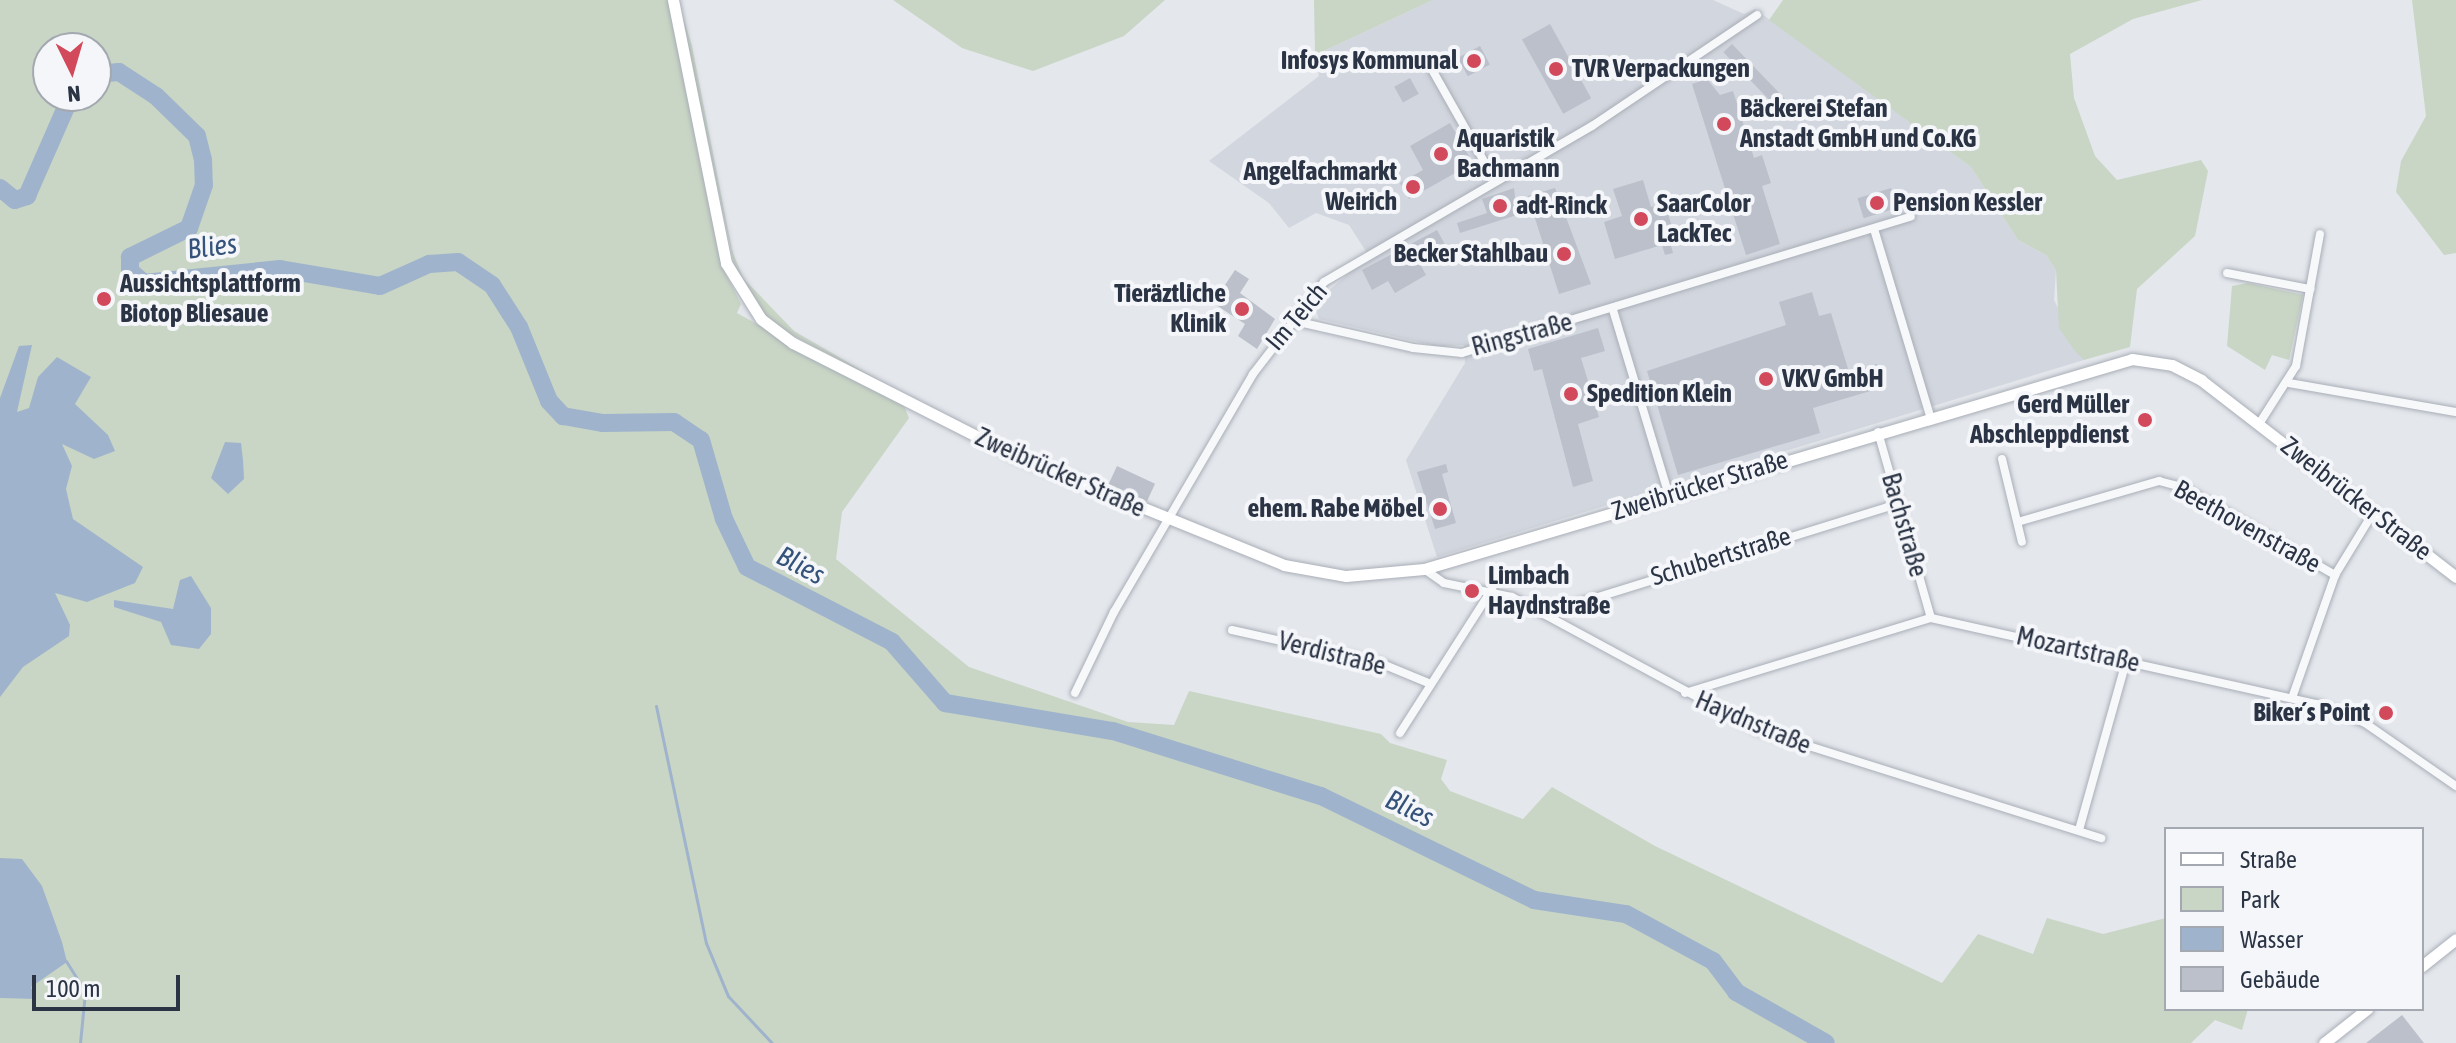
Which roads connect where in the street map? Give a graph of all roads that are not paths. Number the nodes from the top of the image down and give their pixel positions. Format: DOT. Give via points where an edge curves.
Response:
graph roads {
  1 [pos="673,0"];
  2 [pos="1757,15"];
  3 [pos="1430,66"];
  4 [pos="1495,181"];
  5 [pos="1911,217"];
  6 [pos="1874,229"];
  7 [pos="2320,234"];
  8 [pos="2227,273"];
  9 [pos="2310,289"];
  10 [pos="1613,310"];
  11 [pos="1290,320"];
  12 [pos="2289,383"];
  13 [pos="2456,412"];
  14 [pos="1930,416"];
  15 [pos="2259,424"];
  16 [pos="1878,432"];
  17 [pos="2002,459"];
  18 [pos="1669,495"];
  19 [pos="1898,504"];
  20 [pos="2373,513"];
  21 [pos="1169,521"];
  22 [pos="2021,521"];
  23 [pos="2022,542"];
  24 [pos="1424,569"];
  25 [pos="2335,575"];
  26 [pos="2456,577"];
  27 [pos="1492,589"];
  28 [pos="1544,614"];
  29 [pos="1931,618"];
  30 [pos="1232,630"];
  31 [pos="2126,662"];
  32 [pos="1431,684"];
  33 [pos="1075,693"];
  34 [pos="1685,693"];
  35 [pos="2292,698"];
  36 [pos="1400,733"];
  37 [pos="2456,786"];
  38 [pos="2079,830"];
  39 [pos="2101,838"];
  40 [pos="2456,939"];
  41 [pos="2424,964"];
  42 [pos="2364,1011"];
  43 [pos="2324,1043"];
  1 -- 21 [label="street, Zweibrücker Straße" via="716,223 740,294 777,333 902,400"];
  2 -- 4 [label="street, Im Teich" via="1666,80"];
  3 -- 4 [label="street"];
  4 -- 11 [label="street, Im Teich" via="1347,265"];
  5 -- 6 [label="street, Ringstraße"];
  6 -- 10 [label="street, Ringstraße"];
  6 -- 14 [label="street"];
  7 -- 9 [label="street"];
  8 -- 9 [label="street"];
  9 -- 12 [label="street"];
  10 -- 11 [label="street, Ringstraße" via="1462,353 1413,348"];
  10 -- 18 [label="street"];
  11 -- 21 [label="street, Im Teich"];
  12 -- 13 [label="street"];
  12 -- 15 [label="street"];
  14 -- 15 [label="street, Zweibrücker Straße" via="2111,362 2147,360 2188,372"];
  14 -- 16 [label="street, Zweibrücker Straße"];
  15 -- 20 [label="street, Zweibrücker Straße"];
  16 -- 18 [label="street, Zweibrücker Straße"];
  16 -- 19 [label="street, Bachstraße"];
  17 -- 22 [label="street"];
  18 -- 24 [label="street, Zweibrücker Straße"];
  19 -- 28 [label="street, Schubertstraße"];
  19 -- 29 [label="street, Bachstraße"];
  20 -- 25 [label="street"];
  20 -- 26 [label="street, Zweibrücker Straße"];
  21 -- 24 [label="street, Zweibrücker Straße" via="1305,571 1358,576"];
  21 -- 33 [label="street, Im Teich" via="1114,612"];
  22 -- 23 [label="street"];
  22 -- 25 [label="street, Beethovenstraße" via="2159,481 2182,487"];
  24 -- 27 [label="street, Haydnstraße" via="1444,583"];
  25 -- 35 [label="street"];
  27 -- 28 [label="street, Haydnstraße"];
  27 -- 32 [label="street"];
  28 -- 34 [label="street, Haydnstraße"];
  29 -- 31 [label="street, Mozartstraße"];
  29 -- 34 [label="street, Mozartstraße"];
  30 -- 32 [label="street, Verdistraße" via="1380,663"];
  31 -- 35 [label="street, Mozartstraße"];
  31 -- 38 [label="street"];
  32 -- 36 [label="street"];
  34 -- 38 [label="street, Haydnstraße" via="1802,746"];
  35 -- 37 [label="street, Mozartstraße" via="2365,723"];
  38 -- 39 [label="street, Haydnstraße"];
  40 -- 41 [label="street"];
  42 -- 43 [label="street"];
}
